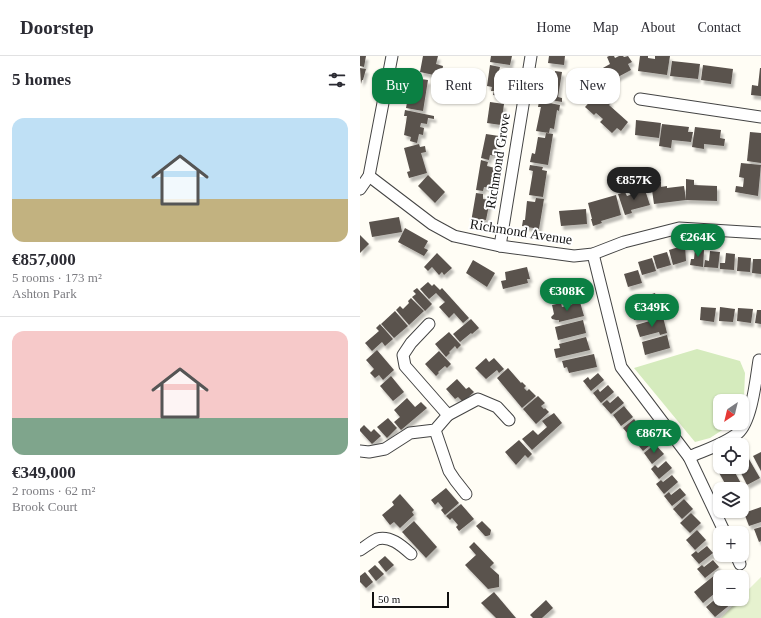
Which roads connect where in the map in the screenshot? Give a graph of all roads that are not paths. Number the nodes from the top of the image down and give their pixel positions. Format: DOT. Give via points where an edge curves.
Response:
graph roads {
  1 [pos="392,56"];
  2 [pos="530,56"];
  3 [pos="640,99"];
  4 [pos="761,116"];
  5 [pos="369,176"];
  6 [pos="360,189"];
  7 [pos="761,233"];
  8 [pos="500,246"];
  9 [pos="593,254"];
  10 [pos="429,324"];
  11 [pos="759,360"];
  12 [pos="448,415"];
  13 [pos="509,420"];
  14 [pos="435,430"];
  15 [pos="360,451"];
  16 [pos="689,457"];
  17 [pos="466,494"];
  18 [pos="722,526"];
  19 [pos="360,550"];
  20 [pos="411,554"];
  1 -- 5 [label="street"];
  2 -- 8 [label="street, Richmond Grove"];
  3 -- 4 [label="street"];
  5 -- 6 [label="street"];
  5 -- 8 [label="street, Richmond Avenue" via="432,224 454,236"];
  7 -- 9 [label="street, Richmond Avenue" via="679,228 624,242"];
  8 -- 9 [label="street, Richmond Avenue" via="574,256"];
  9 -- 16 [label="street" via="621,367"];
  10 -- 12 [label="street" via="403,355 405,366"];
  11 -- 16 [label="street" via="748,418 740,432"];
  12 -- 13 [label="street" via="478,399 497,407"];
  12 -- 14 [label="street"];
  14 -- 15 [label="street" via="410,434 385,449"];
  14 -- 17 [label="street" via="449,471"];
  16 -- 18 [label="street"];
  19 -- 20 [label="street" via="377,539 387,538"];
}
